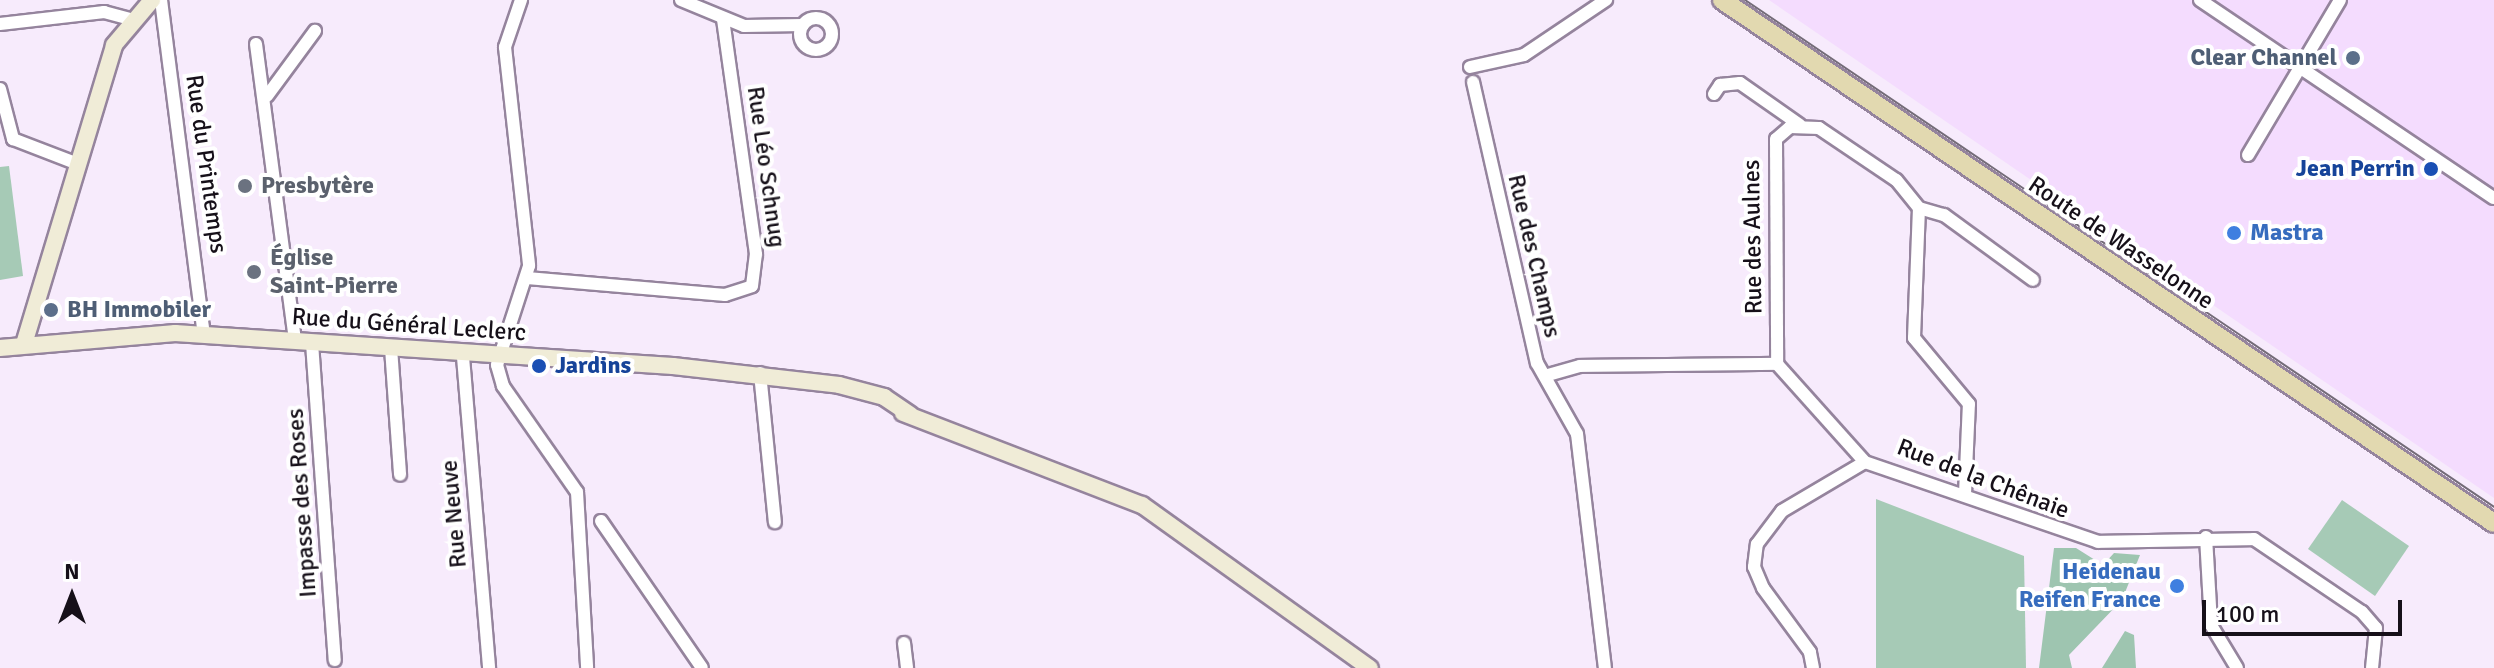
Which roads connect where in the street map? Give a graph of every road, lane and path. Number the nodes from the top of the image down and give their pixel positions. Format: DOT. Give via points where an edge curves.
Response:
graph roads {
  1 [pos="152,0"];
  2 [pos="161,0"];
  3 [pos="521,0"];
  4 [pos="681,0"];
  5 [pos="1606,0"];
  6 [pos="1722,0"];
  7 [pos="2200,0"];
  8 [pos="2340,0"];
  9 [pos="723,18"];
  10 [pos="134,20"];
  11 [pos="0,24"];
  12 [pos="803,25"];
  13 [pos="315,31"];
  14 [pos="256,44"];
  15 [pos="1470,67"];
  16 [pos="2303,69"];
  17 [pos="1473,82"];
  18 [pos="0,89"];
  19 [pos="1714,94"];
  20 [pos="267,96"];
  21 [pos="1800,125"];
  22 [pos="2248,155"];
  23 [pos="78,164"];
  24 [pos="2494,198"];
  25 [pos="1919,208"];
  26 [pos="527,278"];
  27 [pos="2033,280"];
  28 [pos="204,335"];
  29 [pos="304,342"];
  30 [pos="24,344"];
  31 [pos="0,348"];
  32 [pos="391,348"];
  33 [pos="463,357"];
  34 [pos="497,357"];
  35 [pos="1777,364"];
  36 [pos="760,373"];
  37 [pos="1548,375"];
  38 [pos="1865,462"];
  39 [pos="400,475"];
  40 [pos="1965,494"];
  41 [pos="601,521"];
  42 [pos="775,522"];
  43 [pos="2494,523"];
  44 [pos="2206,537"];
  45 [pos="904,643"];
  46 [pos="335,660"];
  47 [pos="489,668"];
  48 [pos="587,668"];
  49 [pos="702,668"];
  50 [pos="907,668"];
  51 [pos="1370,668"];
  52 [pos="1605,668"];
  53 [pos="1813,668"];
  54 [pos="2237,668"];
  55 [pos="2372,668"];
  1 -- 10 [label="main road"];
  2 -- 28 [label="street, Rue du Printemps"];
  3 -- 26 [label="street" via="505,47"];
  4 -- 9 [label="street"];
  5 -- 15 [label="street" via="1524,55"];
  6 -- 43 [label="main road, Route de Wasselonne"];
  7 -- 16 [label="street"];
  8 -- 16 [label="street"];
  9 -- 12 [label="street" via="744,26"];
  9 -- 26 [label="street, Rue Léo Schnug" via="756,254 752,286 725,295"];
  10 -- 11 [label="street" via="104,12"];
  10 -- 23 [label="main road" via="114,45"];
  13 -- 20 [label="street"];
  14 -- 20 [label="street, Impasse des Roses"];
  16 -- 22 [label="street"];
  16 -- 24 [label="street"];
  17 -- 37 [label="street, Rue des Champs" via="1537,363"];
  18 -- 23 [label="street" via="13,139"];
  19 -- 21 [label="street" via="1720,85 1740,83"];
  20 -- 29 [label="street, Impasse des Roses"];
  21 -- 25 [label="street" via="1819,128 1896,180"];
  21 -- 35 [label="street, Rue des Aulnes" via="1782,131 1774,146"];
  23 -- 30 [label="main road"];
  25 -- 27 [label="street" via="1944,215"];
  25 -- 40 [label="street" via="1914,338 1969,404"];
  26 -- 34 [label="street"];
  28 -- 29 [label="main road, Rue du Général Leclerc"];
  28 -- 30 [label="main road, Rue du Général Leclerc"];
  29 -- 32 [label="main road, Rue du Général Leclerc"];
  29 -- 46 [label="street, Impasse des Roses"];
  30 -- 31 [label="main road, Rue du Général Leclerc"];
  32 -- 33 [label="main road, Rue du Général Leclerc"];
  32 -- 39 [label="street"];
  33 -- 34 [label="main road, Rue du Général Leclerc"];
  33 -- 47 [label="street, Rue Neuve"];
  34 -- 36 [label="main road, Rue du Général Leclerc"];
  34 -- 48 [label="street" via="503,386 577,492"];
  35 -- 37 [label="street" via="1580,366"];
  35 -- 38 [label="street, Rue de la Chênaie"];
  36 -- 42 [label="street"];
  36 -- 51 [label="main road, Rue du Général Leclerc" via="814,382 911,415 1142,505"];
  37 -- 52 [label="street, Rue des Champs" via="1577,434"];
  38 -- 40 [label="street, Rue de la Chênaie"];
  38 -- 53 [label="street" via="1782,511 1757,544 1754,567 1763,588 1801,639"];
  40 -- 44 [label="street, Rue de la Chênaie" via="2059,534 2098,542"];
  41 -- 49 [label="street"];
  44 -- 54 [label="street" via="2211,625"];
  44 -- 55 [label="street, Rue de la Chênaie" via="2254,539 2362,612 2376,628"];
  45 -- 50 [label="street"];
}
